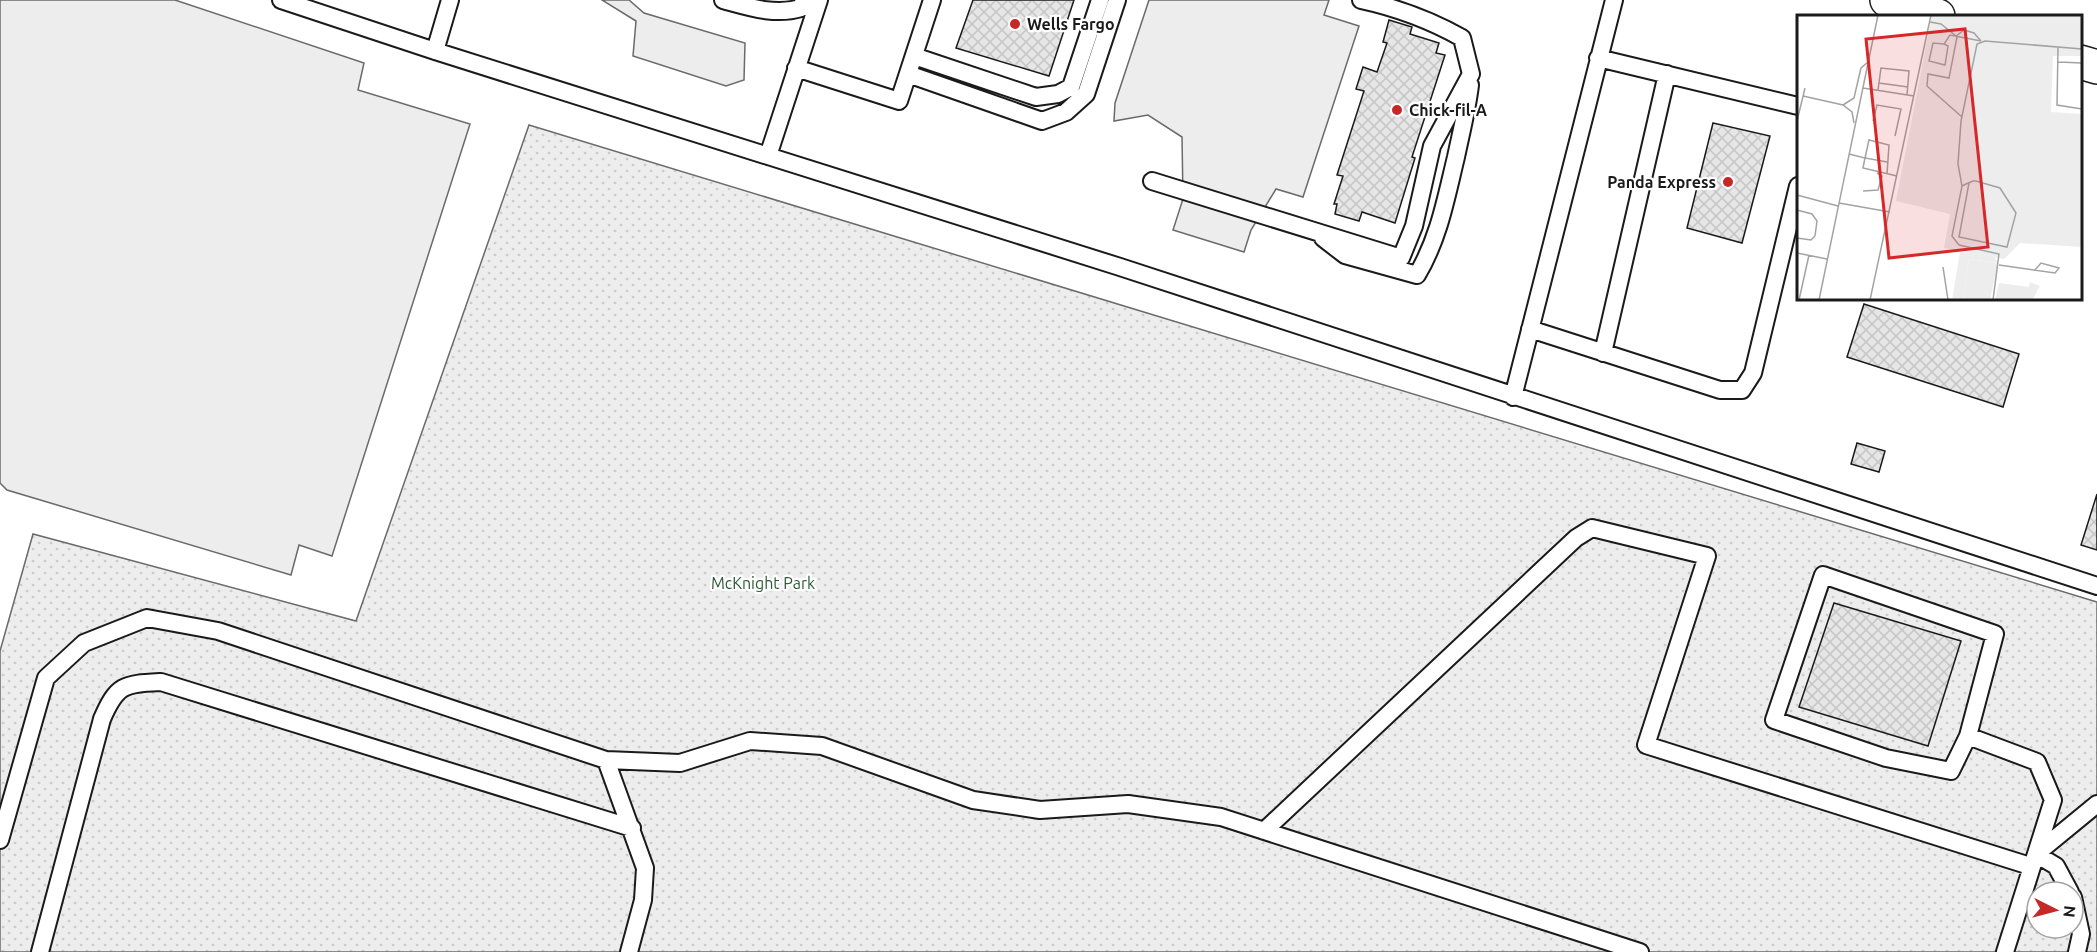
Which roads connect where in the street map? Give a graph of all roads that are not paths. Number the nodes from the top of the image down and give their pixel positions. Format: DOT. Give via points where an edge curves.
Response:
graph roads {
  1 [pos="282,0"];
  2 [pos="450,0"];
  3 [pos="723,0"];
  4 [pos="804,0"];
  5 [pos="819,0"];
  6 [pos="932,0"];
  7 [pos="1100,0"];
  8 [pos="1117,0"];
  9 [pos="1361,0"];
  10 [pos="1614,0"];
  11 [pos="1887,0"];
  12 [pos="1935,15"];
  13 [pos="435,51"];
  14 [pos="914,56"];
  15 [pos="1598,58"];
  16 [pos="2082,63"];
  17 [pos="2097,67"];
  18 [pos="796,68"];
  19 [pos="908,74"];
  20 [pos="1471,74"];
  21 [pos="1667,74"];
  22 [pos="1797,106"];
  23 [pos="768,156"];
  24 [pos="1152,181"];
  25 [pos="1797,190"];
  26 [pos="1316,231"];
  27 [pos="1530,329"];
  28 [pos="1603,353"];
  29 [pos="1513,397"];
  30 [pos="2097,586"];
  31 [pos="1968,736"];
  32 [pos="606,760"];
  33 [pos="2097,804"];
  34 [pos="632,828"];
  35 [pos="1264,831"];
  36 [pos="0,840"];
  37 [pos="2033,860"];
  38 [pos="2064,880"];
  39 [pos="40,952"];
  40 [pos="629,952"];
  41 [pos="1640,952"];
  42 [pos="2005,952"];
  1 -- 13 [label="lane"];
  2 -- 13 [label="lane"];
  3 -- 4 [label="lane" via="786,12 801,8"];
  5 -- 18 [label="lane"];
  6 -- 14 [label="lane"];
  7 -- 14 [label="lane" via="1071,87 1058,94 1036,97"];
  8 -- 19 [label="lane" via="1086,94 1066,112 1042,121"];
  9 -- 20 [label="lane" via="1435,22 1462,38"];
  10 -- 15 [label="lane"];
  11 -- 12 [label="main road"];
  13 -- 23 [label="lane"];
  14 -- 19 [label="lane"];
  15 -- 21 [label="lane"];
  15 -- 27 [label="lane"];
  16 -- 17 [label="main road"];
  18 -- 19 [label="lane" via="900,101"];
  18 -- 23 [label="lane"];
  20 -- 26 [label="lane" via="1432,146 1414,226 1401,258"];
  20 -- 26 [label="lane" via="1467,116 1444,208 1432,249 1417,274 1345,255"];
  21 -- 22 [label="lane"];
  21 -- 28 [label="lane"];
  23 -- 29 [label="lane"];
  24 -- 26 [label="lane"];
  25 -- 28 [label="lane" via="1752,373 1742,390 1720,390"];
  27 -- 28 [label="lane"];
  27 -- 29 [label="lane"];
  29 -- 30 [label="lane"];
  31 -- 31 [label="lane" via="1951,771 1886,758 1774,720 1823,575 1995,634"];
  31 -- 37 [label="lane" via="2037,762 2053,800"];
  32 -- 34 [label="lane"];
  32 -- 35 [label="lane" via="680,763 750,741 822,746 973,800 1040,810 1128,804 1221,817"];
  32 -- 36 [label="lane" via="218,631 147,618 84,643 46,678"];
  33 -- 37 [label="lane"];
  34 -- 39 [label="lane" via="160,682 130,684 112,697 102,719"];
  34 -- 40 [label="lane" via="645,868 643,900"];
  35 -- 37 [label="lane" via="1576,538 1593,528 1707,556 1646,745"];
  35 -- 41 [label="lane"];
  37 -- 38 [label="lane" via="2056,866"];
  37 -- 42 [label="lane"];
}
